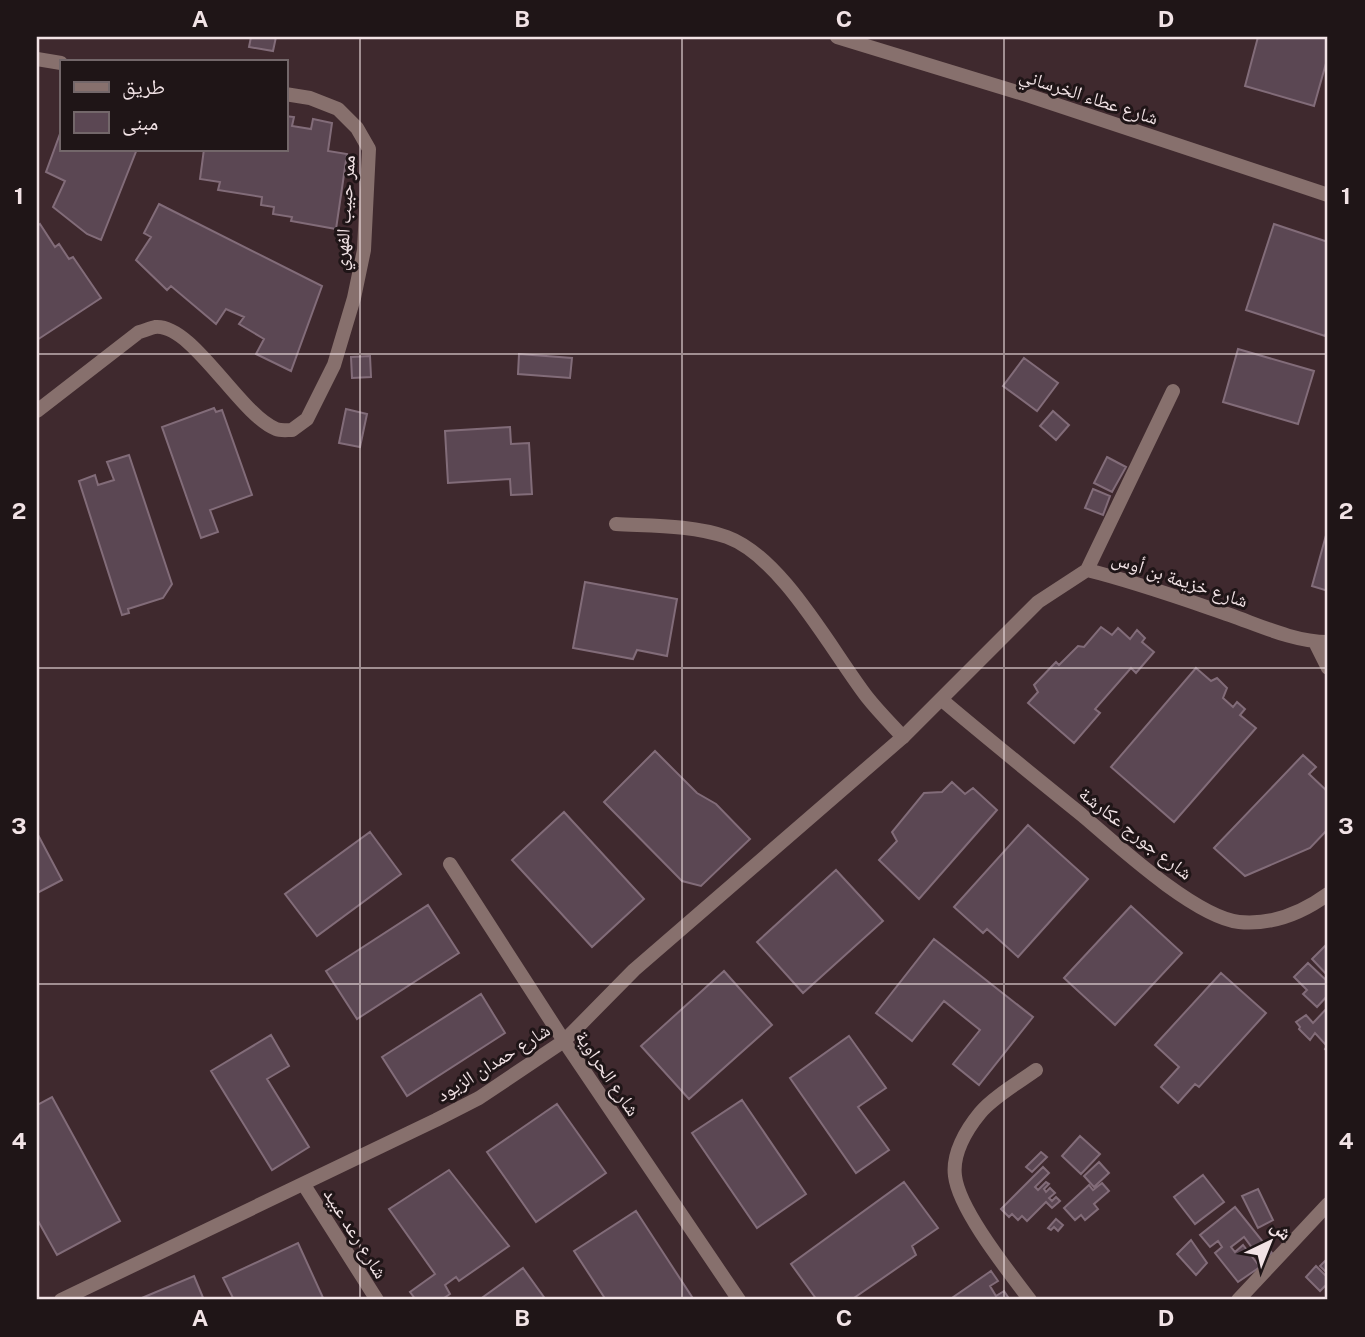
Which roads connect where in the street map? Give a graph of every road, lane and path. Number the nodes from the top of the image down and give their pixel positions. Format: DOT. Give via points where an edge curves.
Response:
graph roads {
  1 [pos="837,37"];
  2 [pos="37,59"];
  3 [pos="60,63"];
  4 [pos="287,94"];
  5 [pos="1328,195"];
  6 [pos="1173,391"];
  7 [pos="37,411"];
  8 [pos="616,524"];
  9 [pos="1087,570"];
  10 [pos="1321,642"];
  11 [pos="1328,668"];
  12 [pos="942,701"];
  13 [pos="903,737"];
  14 [pos="450,864"];
  15 [pos="1328,894"];
  16 [pos="564,1041"];
  17 [pos="1036,1070"];
  18 [pos="304,1185"];
  19 [pos="1328,1204"];
  20 [pos="61,1300"];
  21 [pos="377,1300"];
  22 [pos="739,1300"];
  23 [pos="1030,1300"];
  24 [pos="1238,1300"];
  1 -- 5 [label="street, شارع عطاء الخرساني"];
  2 -- 3 [label="street"];
  4 -- 7 [label="street, ممر حبيب الفهري" via="338,109 369,149 364,250 354,298 334,365 307,419 292,430 277,430 199,353 175,333 157,327 139,332"];
  6 -- 9 [label="street"];
  8 -- 13 [label="street" via="699,529 756,552 779,574 869,700"];
  9 -- 10 [label="street, شارع خزيمة بن أوس"];
  9 -- 12 [label="street, شارع خزيمة بن أوس" via="1038,602"];
  10 -- 11 [label="street"];
  12 -- 13 [label="street, شارع حمدان الزيود"];
  12 -- 15 [label="street, شارع جورج عكارشة" via="1161,880 1209,912 1237,922 1274,921"];
  13 -- 16 [label="street, شارع حمدان الزيود" via="634,970"];
  14 -- 16 [label="street, شارع الحراوية"];
  16 -- 18 [label="street, شارع حمدان الزيود" via="479,1098"];
  16 -- 22 [label="street, شارع الحراوية"];
  17 -- 23 [label="street" via="981,1111 961,1141 954,1174 958,1193"];
  18 -- 20 [label="street, شارع حمدان الزيود"];
  18 -- 21 [label="street, شارع رعد عبيد"];
  19 -- 24 [label="street"];
}
